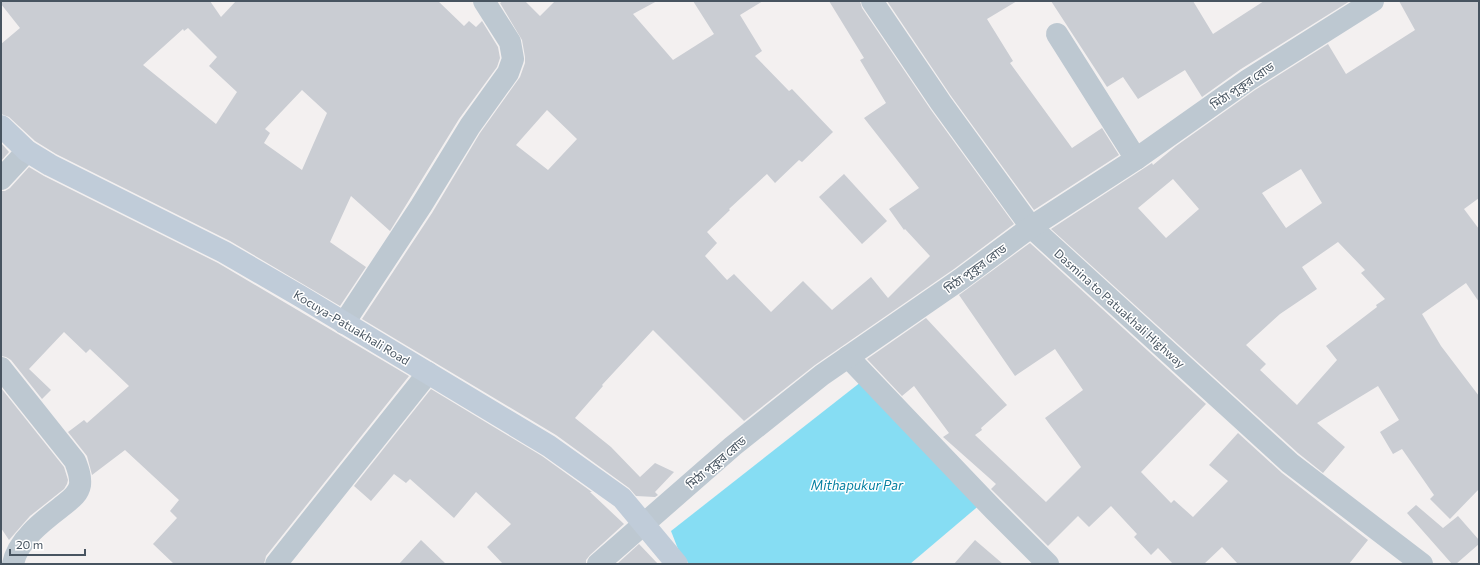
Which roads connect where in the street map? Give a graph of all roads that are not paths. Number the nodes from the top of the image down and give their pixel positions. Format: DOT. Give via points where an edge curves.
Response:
graph roads {
  1 [pos="484,1"];
  2 [pos="872,1"];
  3 [pos="1373,1"];
  4 [pos="1057,34"];
  5 [pos="1,126"];
  6 [pos="27,151"];
  7 [pos="1136,159"];
  8 [pos="1,179"];
  9 [pos="1031,227"];
  10 [pos="344,322"];
  11 [pos="848,357"];
  12 [pos="1,368"];
  13 [pos="428,373"];
  14 [pos="643,524"];
  15 [pos="14,564"];
  16 [pos="276,564"];
  17 [pos="598,564"];
  18 [pos="677,564"];
  19 [pos="1048,564"];
  20 [pos="1422,564"];
  1 -- 10 [label="street" via="510,42 513,59 508,73 470,126 421,206"];
  2 -- 9 [label="street, Dasmina to Patuakhali Highway" via="941,103"];
  3 -- 7 [label="street, মিঠা পুকুর রোড" via="1248,80"];
  4 -- 7 [label="street"];
  5 -- 6 [label="main road, Kocuya-Patuakhali Road"];
  6 -- 8 [label="street"];
  6 -- 10 [label="main road, Kocuya-Patuakhali Road" via="224,252"];
  7 -- 9 [label="street, মিঠা পুকুর রোড"];
  9 -- 11 [label="street, মিঠা পুকুর রোড"];
  9 -- 20 [label="street, Dasmina to Patuakhali Highway" via="1290,463"];
  10 -- 13 [label="main road, Kocuya-Patuakhali Road"];
  11 -- 14 [label="street, মিঠা পুকুর রোড" via="733,446"];
  11 -- 19 [label="street"];
  12 -- 15 [label="street" via="75,461 80,474 80,486 74,497 35,528 24,541"];
  13 -- 14 [label="main road, Kocuya-Patuakhali Road" via="549,446 622,498"];
  13 -- 16 [label="street"];
  14 -- 17 [label="street, মিঠা পুকুর রোড"];
  14 -- 18 [label="main road, Kocuya-Patuakhali Road"];
}
